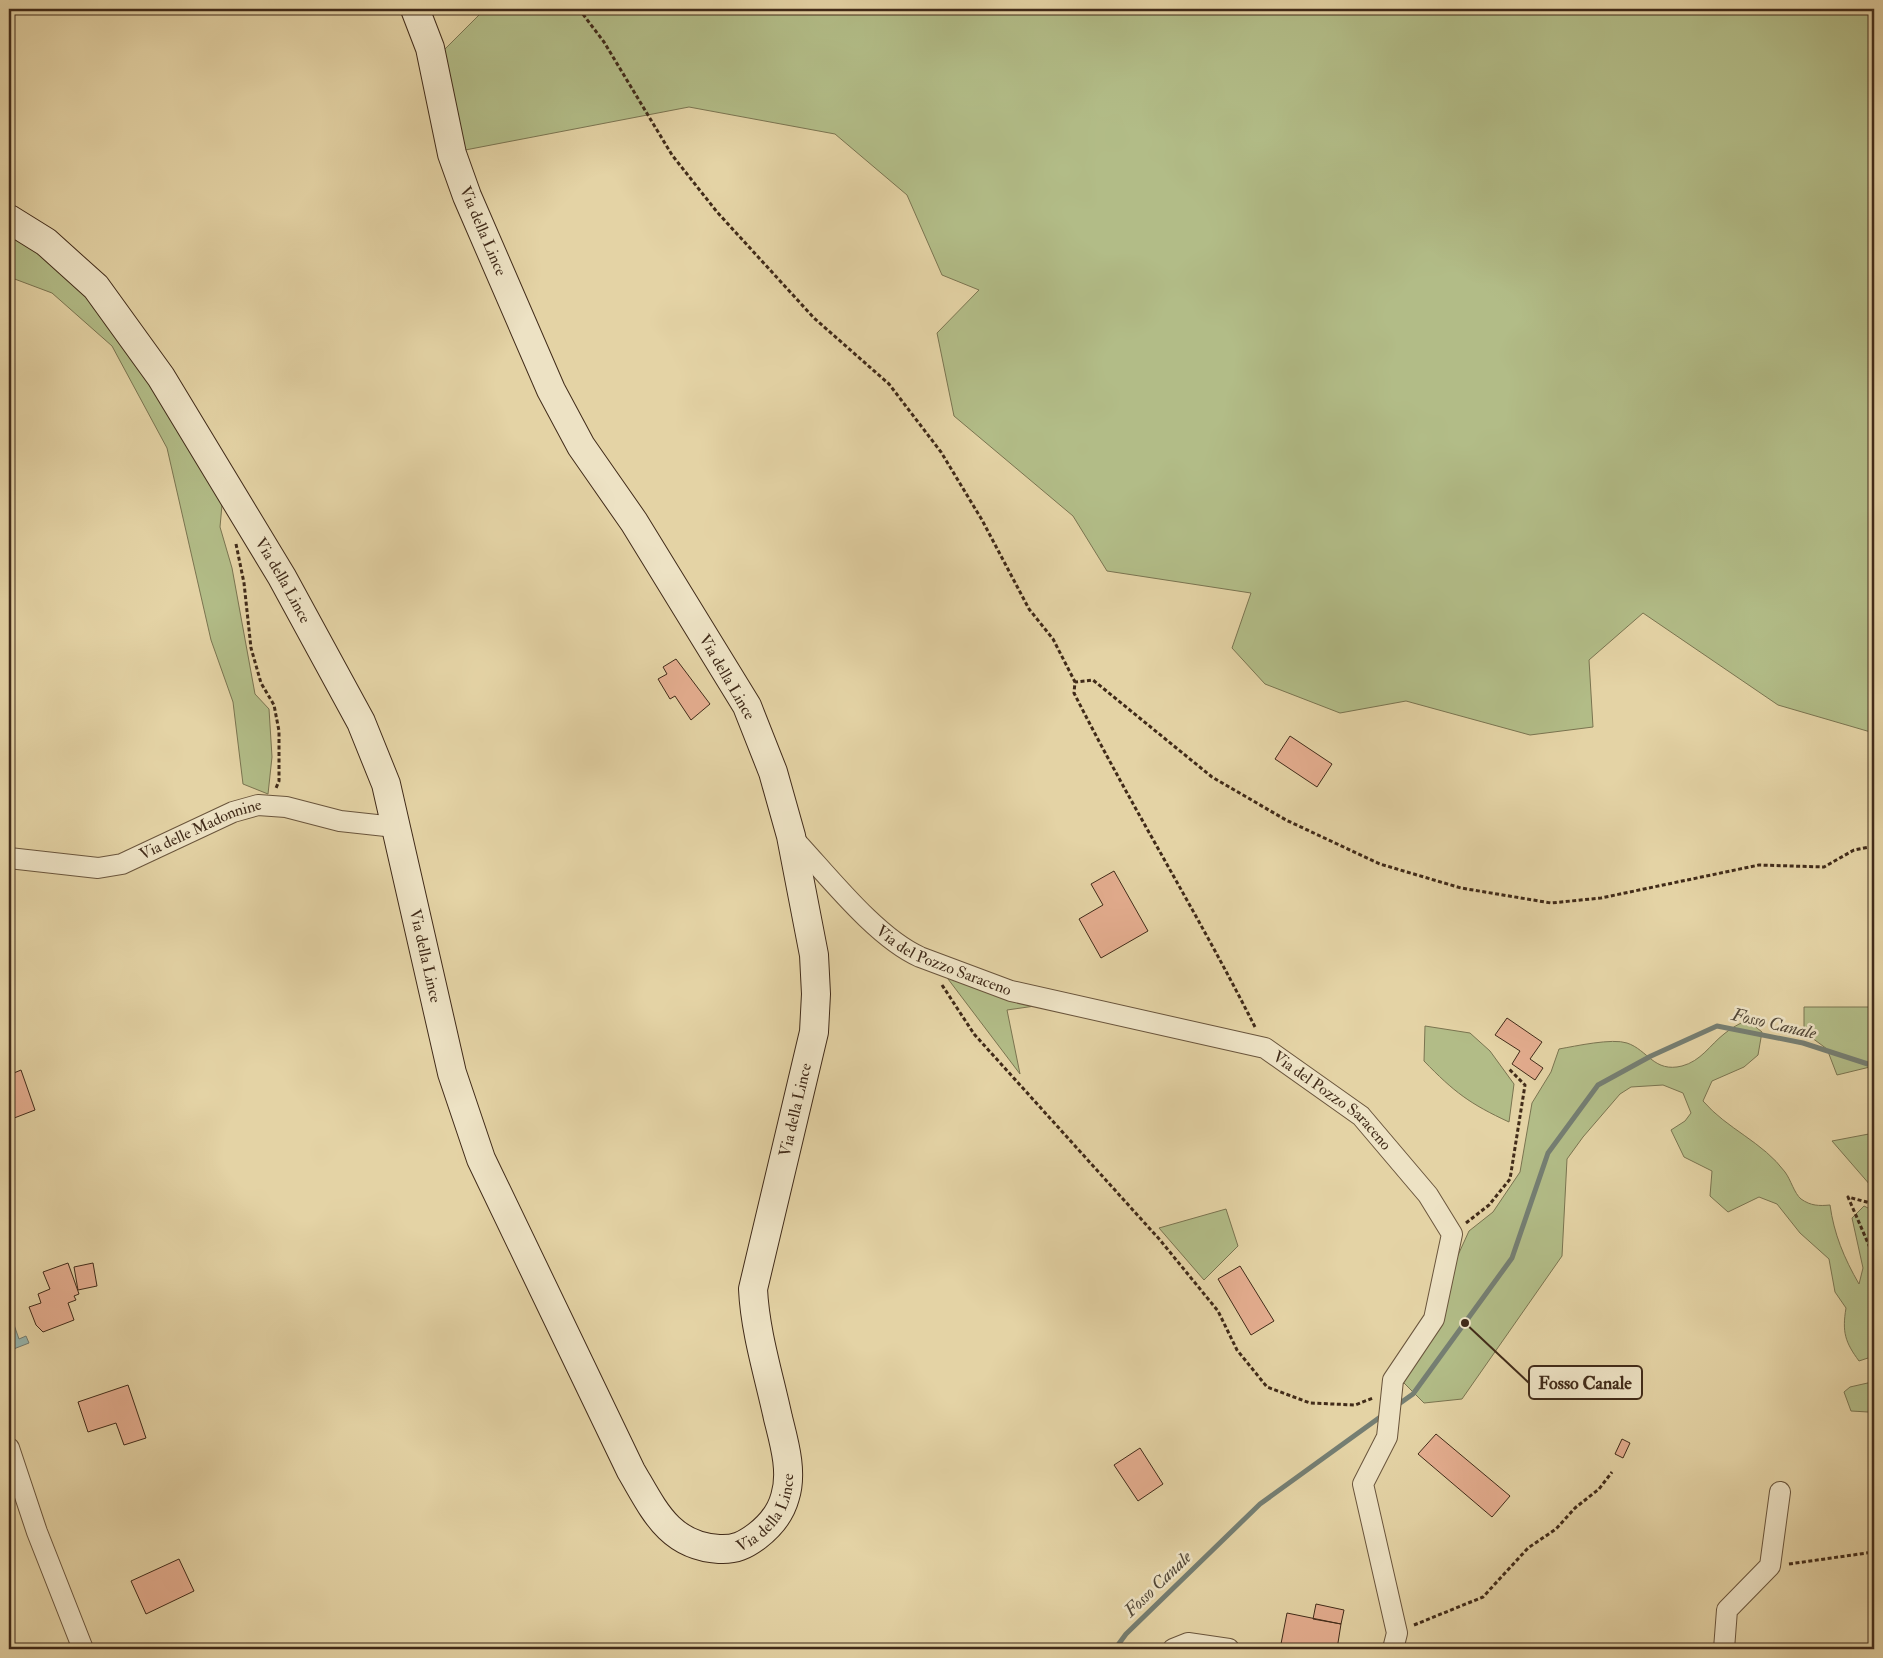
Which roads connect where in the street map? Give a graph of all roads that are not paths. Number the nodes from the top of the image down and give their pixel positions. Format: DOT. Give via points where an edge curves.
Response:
graph roads {
  1 [pos="414,9"];
  2 [pos="9,219"];
  3 [pos="395,827"];
  4 [pos="791,836"];
  5 [pos="9,858"];
  6 [pos="9,1448"];
  7 [pos="1780,1492"];
  8 [pos="1395,1641"];
  9 [pos="83,1649"];
  10 [pos="1173,1649"];
  11 [pos="1229,1649"];
  12 [pos="1724,1649"];
  1 -- 4 [label="street, Via della Lince" via="430,48 452,154 464,188 551,390 581,446 634,522 747,706 773,772"];
  2 -- 3 [label="street, Via della Lince" via="46,242 96,287 161,378 282,577 361,722 386,784"];
  3 -- 4 [label="street, Via della Lince" via="452,1073 481,1159 631,1471 656,1514 683,1541 700,1547 732,1550 760,1534 776,1516 786,1496 788,1473 785,1445 754,1312 753,1288 814,1032 814,955"];
  3 -- 5 [label="street, Via delle Madonnine" via="340,821 286,807 258,805 233,812 122,864 98,868"];
  4 -- 8 [label="street, Via del Pozzo Saraceno" via="878,929 920,957 1011,992 1265,1048 1361,1116 1428,1195 1452,1234 1434,1319 1393,1380 1387,1438 1363,1484"];
  6 -- 9 [label="street" via="37,1532"];
  7 -- 12 [label="street" via="1770,1566 1727,1610"];
  10 -- 11 [label="street" via="1188,1643"];
}
